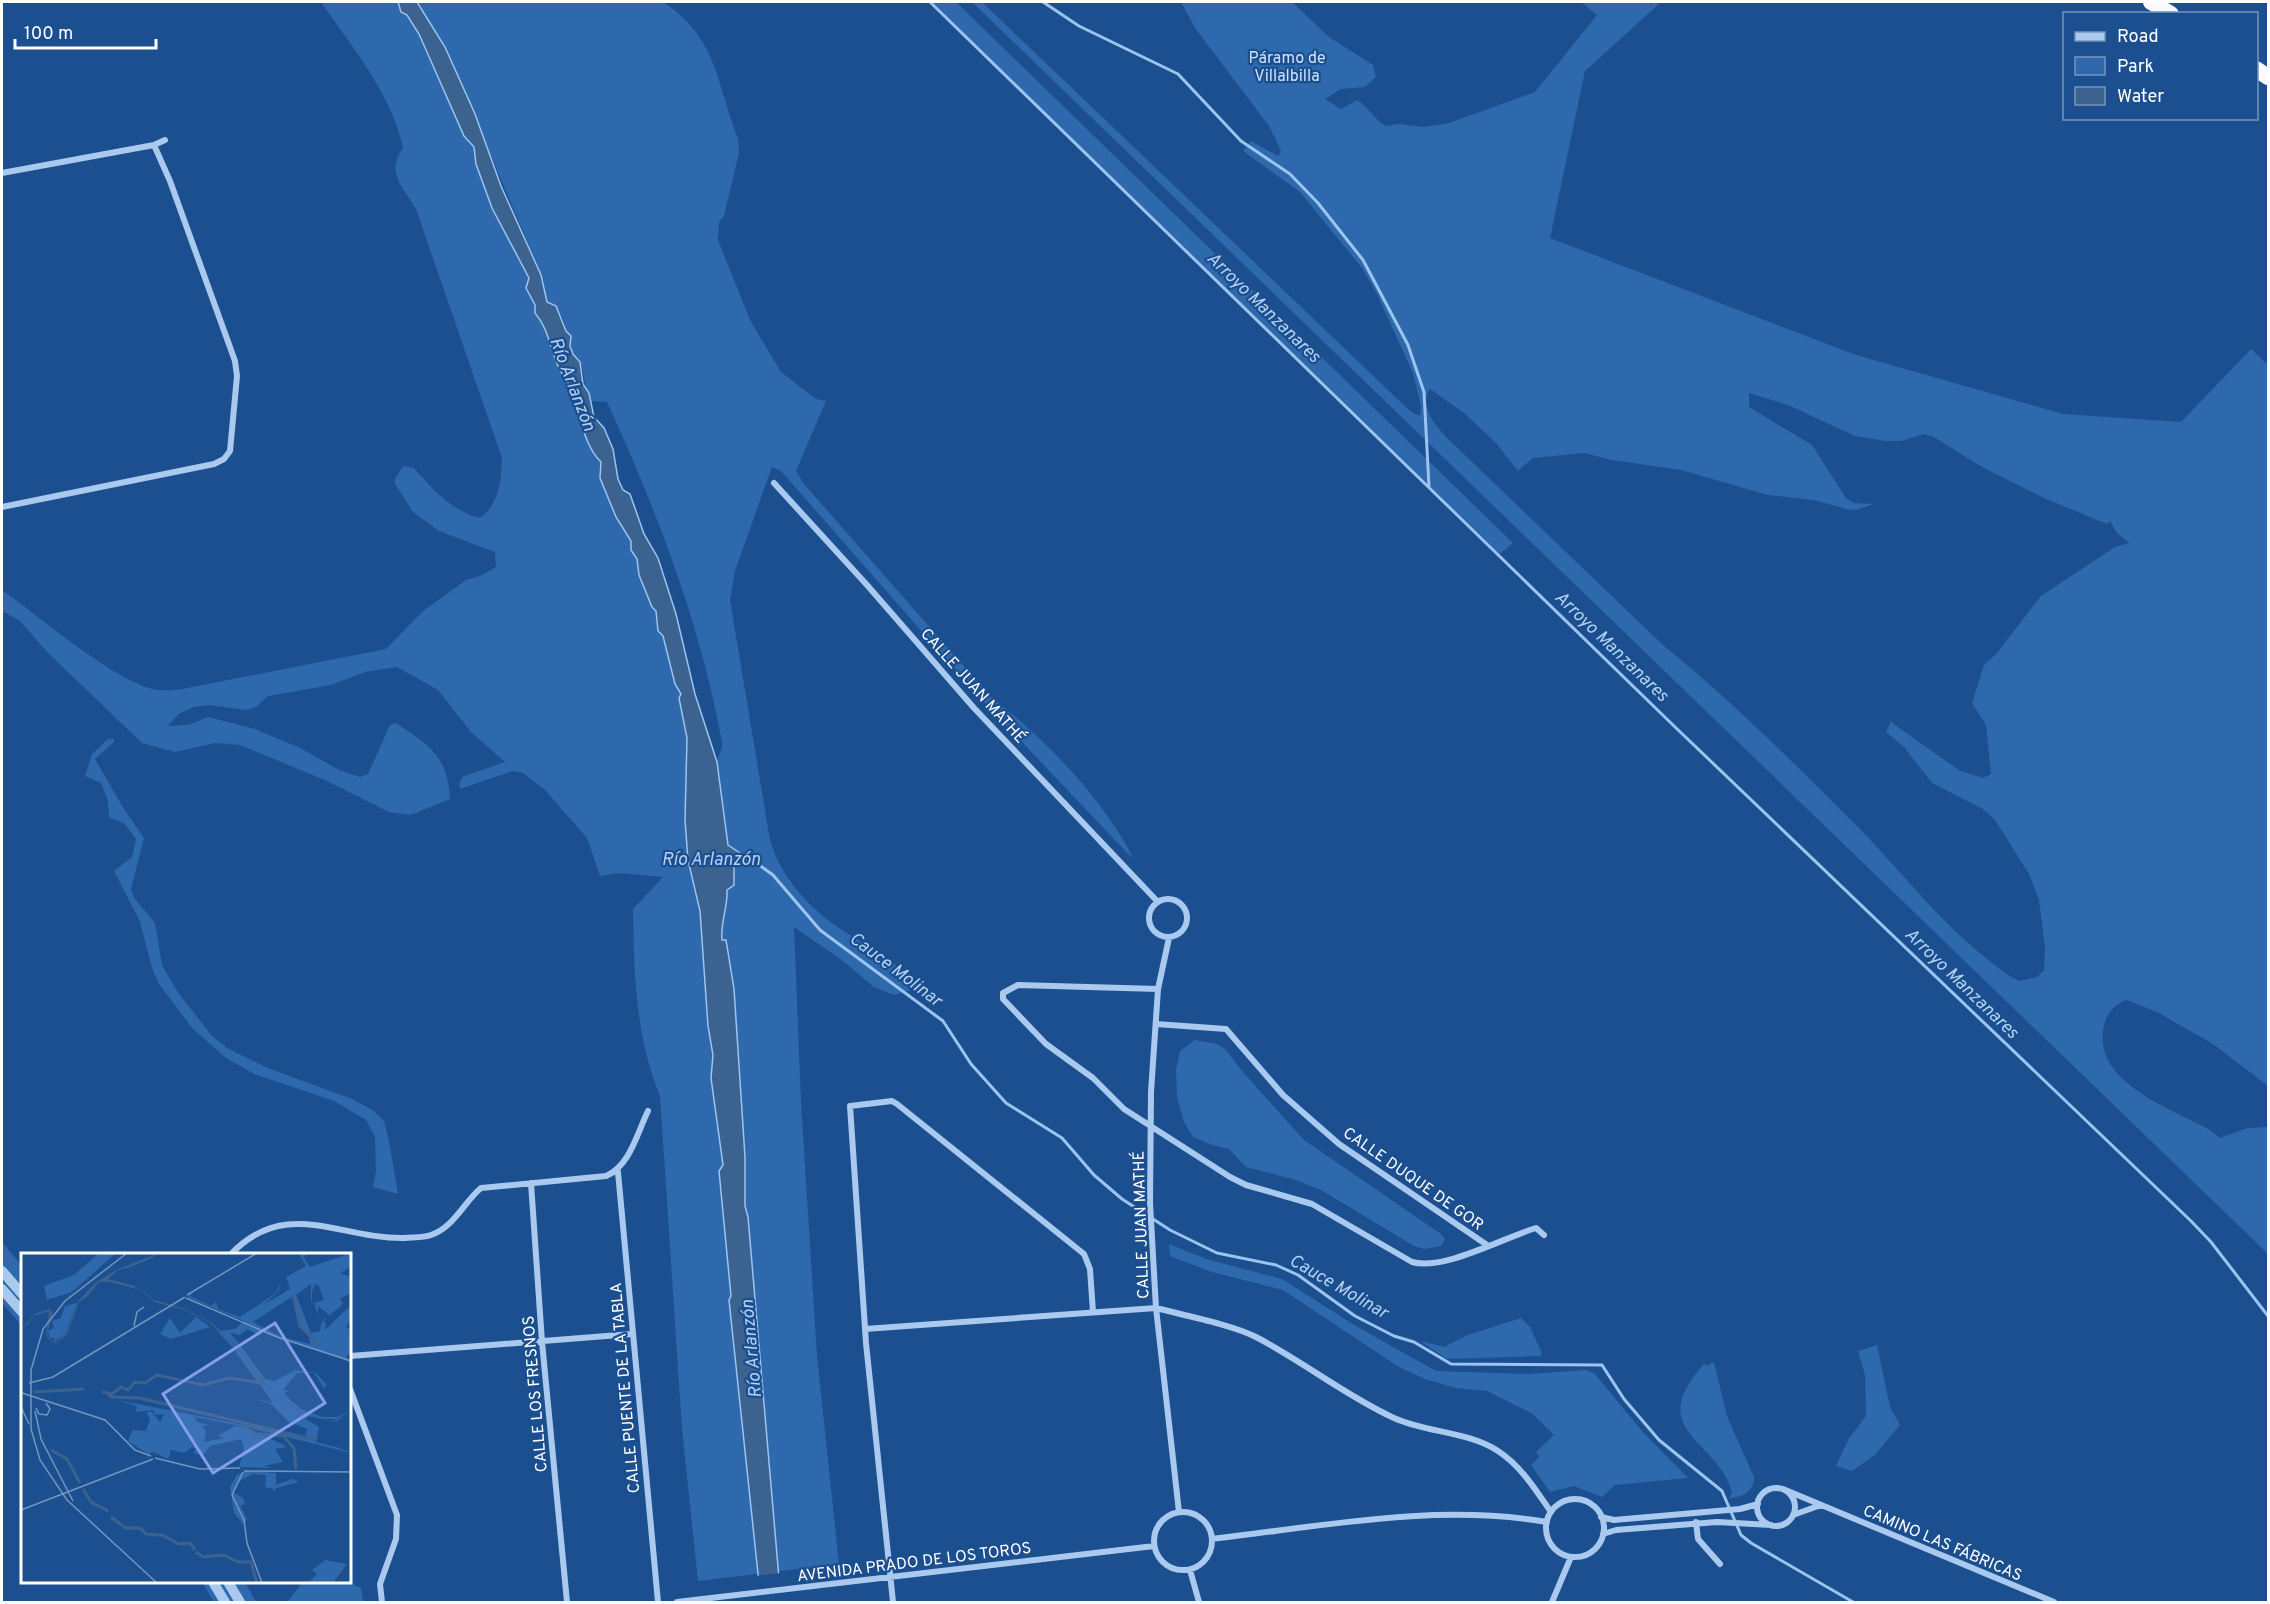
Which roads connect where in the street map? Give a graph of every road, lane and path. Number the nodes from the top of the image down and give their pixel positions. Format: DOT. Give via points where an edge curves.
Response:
graph roads {
  1 [pos="165,140"];
  2 [pos="154,145"];
  3 [pos="2,174"];
  4 [pos="774,483"];
  5 [pos="2,507"];
  6 [pos="1158,902"];
  7 [pos="1170,938"];
  8 [pos="1158,989"];
  9 [pos="1156,1024"];
  10 [pos="648,1111"];
  11 [pos="1150,1125"];
  12 [pos="618,1172"];
  13 [pos="531,1183"];
  14 [pos="1544,1235"];
  15 [pos="1487,1245"];
  16 [pos="232,1253"];
  17 [pos="2,1271"];
  18 [pos="2,1289"];
  19 [pos="21,1293"];
  20 [pos="1156,1308"];
  21 [pos="21,1311"];
  22 [pos="1093,1312"];
  23 [pos="866,1329"];
  24 [pos="632,1334"];
  25 [pos="542,1342"];
  26 [pos="351,1356"];
  27 [pos="351,1392"];
  28 [pos="1782,1489"];
  29 [pos="1758,1504"];
  30 [pos="1823,1505"];
  31 [pos="1179,1512"];
  32 [pos="1551,1512"];
  33 [pos="1793,1515"];
  34 [pos="1601,1516"];
  35 [pos="1547,1522"];
  36 [pos="1696,1522"];
  37 [pos="1771,1525"];
  38 [pos="1603,1534"];
  39 [pos="1212,1539"];
  40 [pos="1154,1546"];
  41 [pos="1571,1557"];
  42 [pos="1720,1564"];
  43 [pos="1190,1570"];
  44 [pos="890,1577"];
  45 [pos="214,1583"];
  46 [pos="229,1583"];
  47 [pos="225,1602"];
  48 [pos="240,1602"];
  49 [pos="382,1602"];
  50 [pos="567,1602"];
  51 [pos="658,1602"];
  52 [pos="677,1602"];
  53 [pos="893,1602"];
  54 [pos="1199,1602"];
  55 [pos="1552,1602"];
  56 [pos="2054,1602"];
  1 -- 2 [label="street"];
  2 -- 3 [label="street"];
  2 -- 5 [label="street" via="235,361 230,451 214,464"];
  4 -- 6 [label="street, CALLE JUAN MATHÉ" via="974,708"];
  6 -- 7 [label="street" via="1150,912 1150,925 1158,934"];
  6 -- 7 [label="street" via="1176,901 1187,916 1185,928"];
  7 -- 8 [label="street, CALLE JUAN MATHÉ"];
  8 -- 9 [label="street, CALLE JUAN MATHÉ"];
  8 -- 11 [label="street, CALLE DUQUE DE GOR" via="1018,985 1003,993 1007,1004 1046,1044 1092,1078 1124,1109"];
  9 -- 11 [label="street, CALLE JUAN MATHÉ"];
  9 -- 15 [label="street, CALLE DUQUE DE GOR" via="1226,1029 1283,1095 1339,1144"];
  10 -- 12 [label="street"];
  11 -- 15 [label="street, CALLE DUQUE DE GOR" via="1230,1177 1312,1204 1412,1262 1436,1264"];
  11 -- 20 [label="street, CALLE JUAN MATHÉ"];
  12 -- 13 [label="street"];
  12 -- 24 [label="street, CALLE PUENTE DE LA TABLA"];
  13 -- 16 [label="street" via="481,1188 451,1221 430,1236 380,1238 332,1226 284,1224 263,1230"];
  13 -- 25 [label="street, CALLE LOS FRESNOS"];
  14 -- 15 [label="street, CALLE DUQUE DE GOR" via="1536,1228"];
  17 -- 19 [label="street"];
  18 -- 21 [label="street"];
  20 -- 22 [label="street"];
  20 -- 31 [label="street, CALLE JUAN MATHÉ"];
  20 -- 32 [label="street" via="1255,1336 1394,1418 1480,1441 1520,1469"];
  22 -- 23 [label="street"];
  22 -- 23 [label="street" via="1090,1269 1084,1254 892,1101 852,1104 849,1108"];
  23 -- 44 [label="street"];
  24 -- 25 [label="street"];
  24 -- 51 [label="street, CALLE PUENTE DE LA TABLA"];
  25 -- 26 [label="street"];
  25 -- 50 [label="street, CALLE LOS FRESNOS"];
  27 -- 49 [label="street" via="397,1515 396,1539 380,1584"];
  28 -- 29 [label="street" via="1766,1491"];
  28 -- 30 [label="street, CAMINO LAS FÁBRICAS"];
  28 -- 33 [label="street" via="1792,1497"];
  29 -- 34 [label="street" via="1614,1520"];
  29 -- 37 [label="street" via="1761,1517"];
  30 -- 33 [label="street"];
  30 -- 56 [label="street, CAMINO LAS FÁBRICAS"];
  31 -- 39 [label="street" via="1188,1512 1205,1522"];
  31 -- 40 [label="street" via="1157,1528"];
  32 -- 34 [label="street" via="1558,1505 1575,1500 1592,1505"];
  32 -- 35 [label="street"];
  33 -- 37 [label="street" via="1784,1524"];
  34 -- 38 [label="street"];
  35 -- 39 [label="street" via="1478,1514 1389,1517"];
  35 -- 41 [label="street" via="1546,1532 1554,1549"];
  36 -- 37 [label="street"];
  36 -- 38 [label="street"];
  36 -- 42 [label="street" via="1701,1543"];
  38 -- 41 [label="street" via="1595,1549"];
  39 -- 43 [label="street" via="1209,1555"];
  40 -- 43 [label="street" via="1164,1563 1177,1570"];
  40 -- 44 [label="street, AVENIDA PRADO DE LOS TOROS"];
  41 -- 55 [label="street"];
  43 -- 54 [label="street"];
  44 -- 52 [label="street, AVENIDA PRADO DE LOS TOROS"];
  44 -- 53 [label="street"];
  45 -- 47 [label="street"];
  46 -- 48 [label="street"];
}
